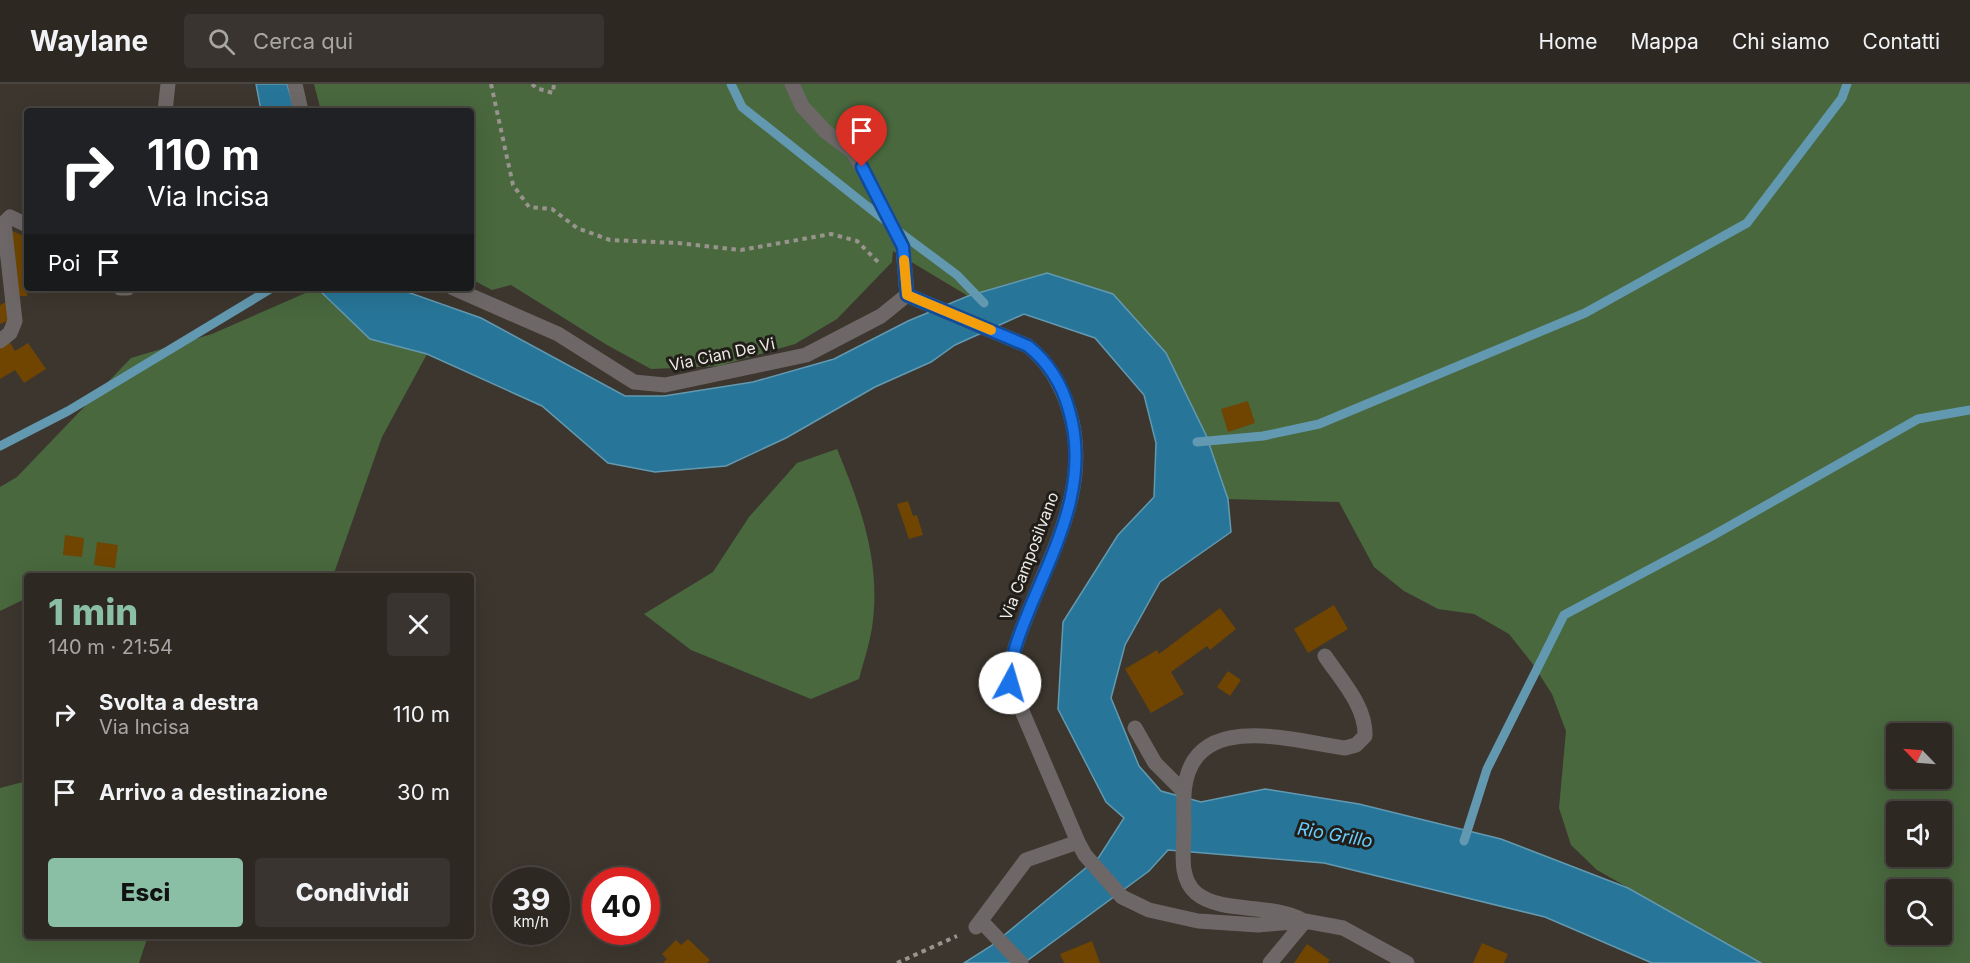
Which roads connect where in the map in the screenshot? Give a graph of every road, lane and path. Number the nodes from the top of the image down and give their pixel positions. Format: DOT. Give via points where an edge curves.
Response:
graph roads {
  1 [pos="168,84"];
  2 [pos="295,84"];
  3 [pos="491,84"];
  4 [pos="532,84"];
  5 [pos="554,84"];
  6 [pos="792,84"];
  7 [pos="165,108"];
  8 [pos="300,108"];
  9 [pos="24,224"];
  10 [pos="460,291"];
  11 [pos="907,295"];
  12 [pos="0,341"];
  13 [pos="1325,657"];
  14 [pos="1135,728"];
  15 [pos="1184,792"];
  16 [pos="1082,849"];
  17 [pos="1305,921"];
  18 [pos="983,926"];
  19 [pos="897,963"];
  20 [pos="1020,963"];
  21 [pos="1270,963"];
  22 [pos="1407,963"];
  1 -- 7 [label="street"];
  2 -- 8 [label="street"];
  3 -- 11 [label="path" via="513,184 529,207 552,209 577,228 610,240 741,250 831,234 857,241"];
  4 -- 5 [label="path" via="553,93"];
  6 -- 11 [label="street" via="802,106 825,131 854,152 903,247"];
  9 -- 12 [label="street" via="10,217 4,224 15,321 10,333"];
  10 -- 11 [label="street, Via Cian De Vi" via="558,334 634,382 665,385 807,355 881,316"];
  11 -- 16 [label="street, Via Camposilvano" via="1028,346 1055,374 1067,403 1077,435 1077,480 1062,529 1017,640 1010,663 1010,683"];
  13 -- 15 [label="street, Via Camposilvano" via="1358,704 1366,724 1365,736 1356,745 1344,748 1235,735 1207,746 1195,758"];
  14 -- 15 [label="street" via="1155,763"];
  15 -- 17 [label="street, Via Camposilvano" via="1187,883 1208,901 1274,910"];
  16 -- 17 [label="street, Via Camposilvano" via="1122,897 1149,910 1198,921 1258,925"];
  16 -- 18 [label="street" via="1046,851 1026,860"];
  17 -- 21 [label="street"];
  17 -- 22 [label="street, Via Camposilvano" via="1343,928"];
  18 -- 19 [label="path"];
  18 -- 20 [label="street"];
}
